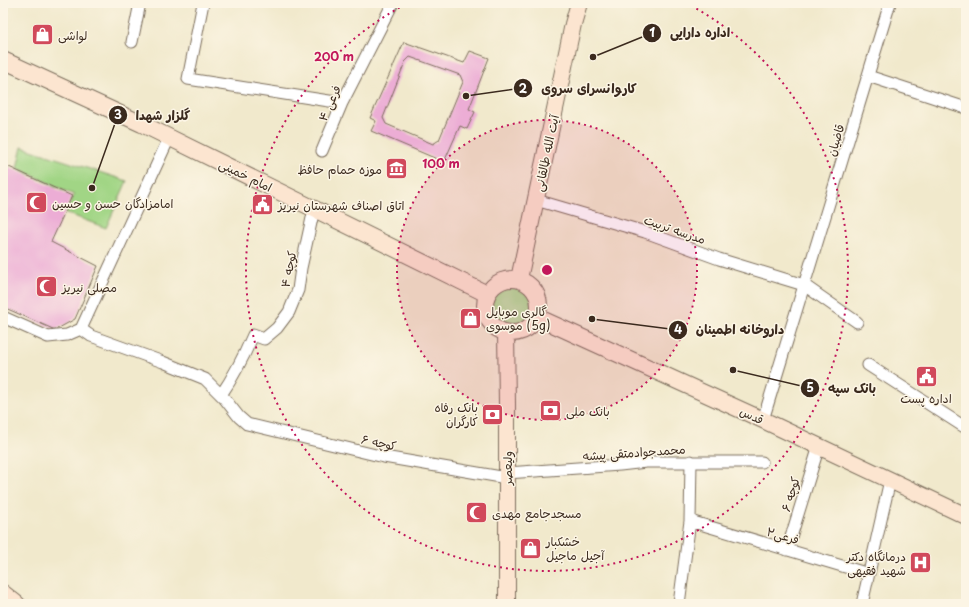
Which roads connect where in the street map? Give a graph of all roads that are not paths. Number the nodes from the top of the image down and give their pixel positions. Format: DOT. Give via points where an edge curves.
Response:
graph roads {
  1 [pos="140,3"];
  2 [pos="203,3"];
  3 [pos="393,3"];
  4 [pos="579,3"];
  5 [pos="890,3"];
  6 [pos="132,42"];
  7 [pos="3,60"];
  8 [pos="868,76"];
  9 [pos="342,103"];
  10 [pos="966,108"];
  11 [pos="169,138"];
  12 [pos="322,151"];
  13 [pos="536,200"];
  14 [pos="314,209"];
  15 [pos="519,279"];
  16 [pos="804,285"];
  17 [pos="487,294"];
  18 [pos="3,317"];
  19 [pos="537,318"];
  20 [pos="857,322"];
  21 [pos="81,329"];
  22 [pos="506,332"];
  23 [pos="868,365"];
  24 [pos="221,395"];
  25 [pos="763,420"];
  26 [pos="966,428"];
  27 [pos="818,446"];
  28 [pos="691,461"];
  29 [pos="762,462"];
  30 [pos="507,476"];
  31 [pos="890,480"];
  32 [pos="966,516"];
  33 [pos="690,521"];
  34 [pos="787,550"];
  35 [pos="869,574"];
  36 [pos="3,593"];
  37 [pos="17,604"];
  38 [pos="507,604"];
  39 [pos="679,604"];
  40 [pos="862,604"];
  1 -- 6 [label="street"];
  2 -- 9 [label="street" via="188,79"];
  3 -- 9 [label="street, فرعی ۴"];
  4 -- 13 [label="main road, آیت الله طالقانی"];
  5 -- 8 [label="street, قاضیان"];
  7 -- 11 [label="main road, امام خمینی"];
  8 -- 10 [label="street"];
  8 -- 16 [label="street, قاضیان"];
  9 -- 12 [label="street, فرعی ۴"];
  11 -- 14 [label="main road, امام خمینی"];
  11 -- 21 [label="street"];
  13 -- 15 [label="main road, آیت الله طالقانی"];
  13 -- 16 [label="street, مدرسه تربیت" via="646,232 719,259"];
  14 -- 17 [label="main road, امام خمینی"];
  14 -- 24 [label="street, کوچه ۴" via="298,290 289,312 277,328 264,339 253,335 242,362"];
  15 -- 17 [label="main road" via="509,278 500,281 492,286"];
  15 -- 19 [label="main road" via="529,284 537,294"];
  16 -- 20 [label="street, مدرسه تربیت"];
  16 -- 25 [label="street, قاضیان"];
  17 -- 22 [label="main road" via="485,310 488,318 498,329"];
  18 -- 21 [label="street" via="48,337 67,335"];
  19 -- 22 [label="main road" via="524,331"];
  19 -- 25 [label="main road, قدس"];
  21 -- 24 [label="street" via="90,336 205,379"];
  22 -- 30 [label="main road, ولیعصر"];
  23 -- 26 [label="street"];
  24 -- 30 [label="street, ۶ کوچه" via="247,424 384,457"];
  25 -- 27 [label="main road, قدس"];
  27 -- 31 [label="main road, قدس"];
  27 -- 34 [label="street, کوچه ۶"];
  28 -- 29 [label="street, محمدجوادمتقی پیشه"];
  28 -- 30 [label="street, محمدجوادمتقی پیشه" via="646,462"];
  28 -- 33 [label="street"];
  30 -- 38 [label="main road, ولیعصر"];
  31 -- 32 [label="main road, قدس"];
  31 -- 35 [label="street"];
  33 -- 34 [label="street, فرعی۲"];
  33 -- 39 [label="street"];
  34 -- 35 [label="street, فرعی۲"];
  35 -- 40 [label="street"];
  36 -- 37 [label="main road"];
}
